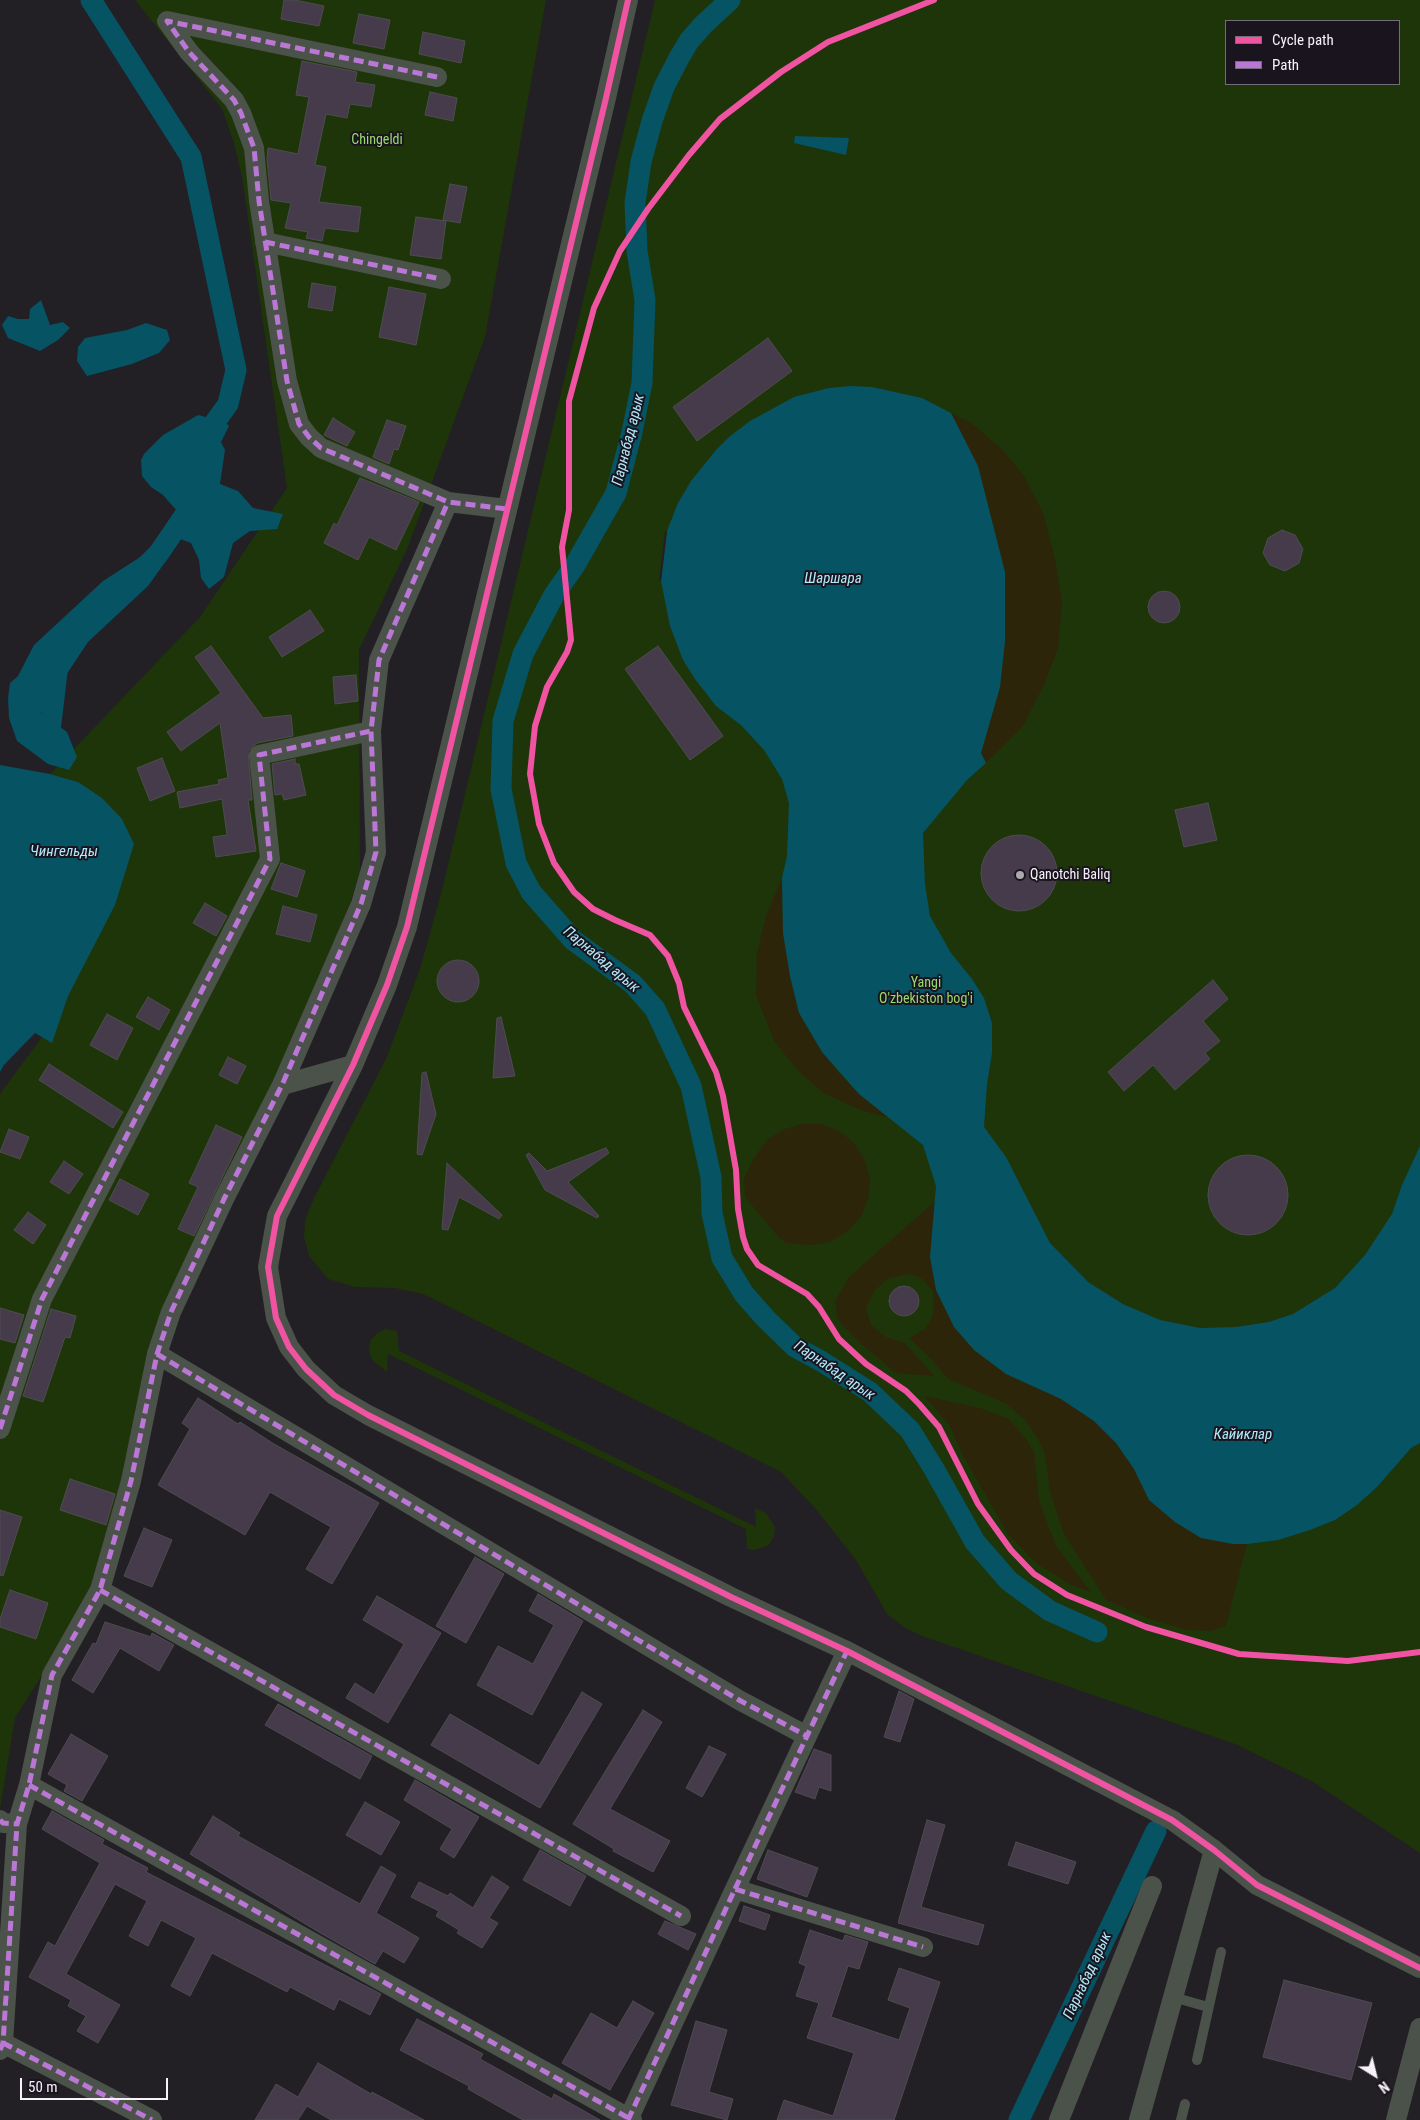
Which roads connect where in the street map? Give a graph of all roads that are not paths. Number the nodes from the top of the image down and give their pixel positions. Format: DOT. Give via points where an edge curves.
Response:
graph roads {
  1 [pos="628,0"];
  2 [pos="437,77"];
  3 [pos="265,242"];
  4 [pos="441,279"];
  5 [pos="448,502"];
  6 [pos="506,509"];
  7 [pos="371,731"];
  8 [pos="353,1065"];
  9 [pos="282,1085"];
  10 [pos="158,1354"];
  11 [pos="0,1429"];
  12 [pos="100,1590"];
  13 [pos="847,1652"];
  14 [pos="807,1736"];
  15 [pos="30,1785"];
  16 [pos="8,1822"];
  17 [pos="1214,1850"];
  18 [pos="1152,1886"];
  19 [pos="735,1888"];
  20 [pos="681,1916"];
  21 [pos="922,1947"];
  22 [pos="1221,1952"];
  23 [pos="1420,1968"];
  24 [pos="1173,1997"];
  25 [pos="1208,2006"];
  26 [pos="1420,2028"];
  27 [pos="1,2046"];
  28 [pos="1197,2060"];
  29 [pos="1185,2104"];
  30 [pos="152,2120"];
  31 [pos="629,2120"];
  32 [pos="1059,2120"];
  33 [pos="1139,2120"];
  34 [pos="1180,2120"];
  35 [pos="1396,2120"];
  1 -- 6 [label="street"];
  2 -- 3 [label="street" via="167,21 189,52 242,113 254,148"];
  3 -- 4 [label="street"];
  3 -- 5 [label="street" via="287,381 299,424 321,448"];
  5 -- 6 [label="street"];
  5 -- 7 [label="street" via="379,660"];
  6 -- 8 [label="street" via="407,926 387,985"];
  7 -- 9 [label="street" via="376,852 361,904"];
  7 -- 11 [label="street" via="259,754 270,858 42,1299"];
  8 -- 9 [label="street"];
  8 -- 13 [label="street" via="277,1216 268,1268 276,1318 289,1347 306,1369 334,1396 368,1415"];
  9 -- 10 [label="street" via="171,1312"];
  10 -- 12 [label="street" via="131,1481"];
  10 -- 14 [label="street" via="731,1695"];
  12 -- 15 [label="street" via="52,1675"];
  12 -- 20 [label="street"];
  13 -- 14 [label="street"];
  13 -- 17 [label="street" via="1172,1820"];
  14 -- 19 [label="street"];
  15 -- 16 [label="street"];
  15 -- 31 [label="street"];
  16 -- 27 [label="street"];
  17 -- 23 [label="street" via="1257,1885"];
  17 -- 24 [label="street"];
  18 -- 32 [label="street"];
  19 -- 21 [label="street"];
  19 -- 31 [label="street"];
  22 -- 25 [label="lane"];
  24 -- 25 [label="lane"];
  24 -- 33 [label="street"];
  25 -- 28 [label="lane"];
  26 -- 35 [label="street"];
  27 -- 30 [label="street"];
  29 -- 34 [label="lane"];
}
